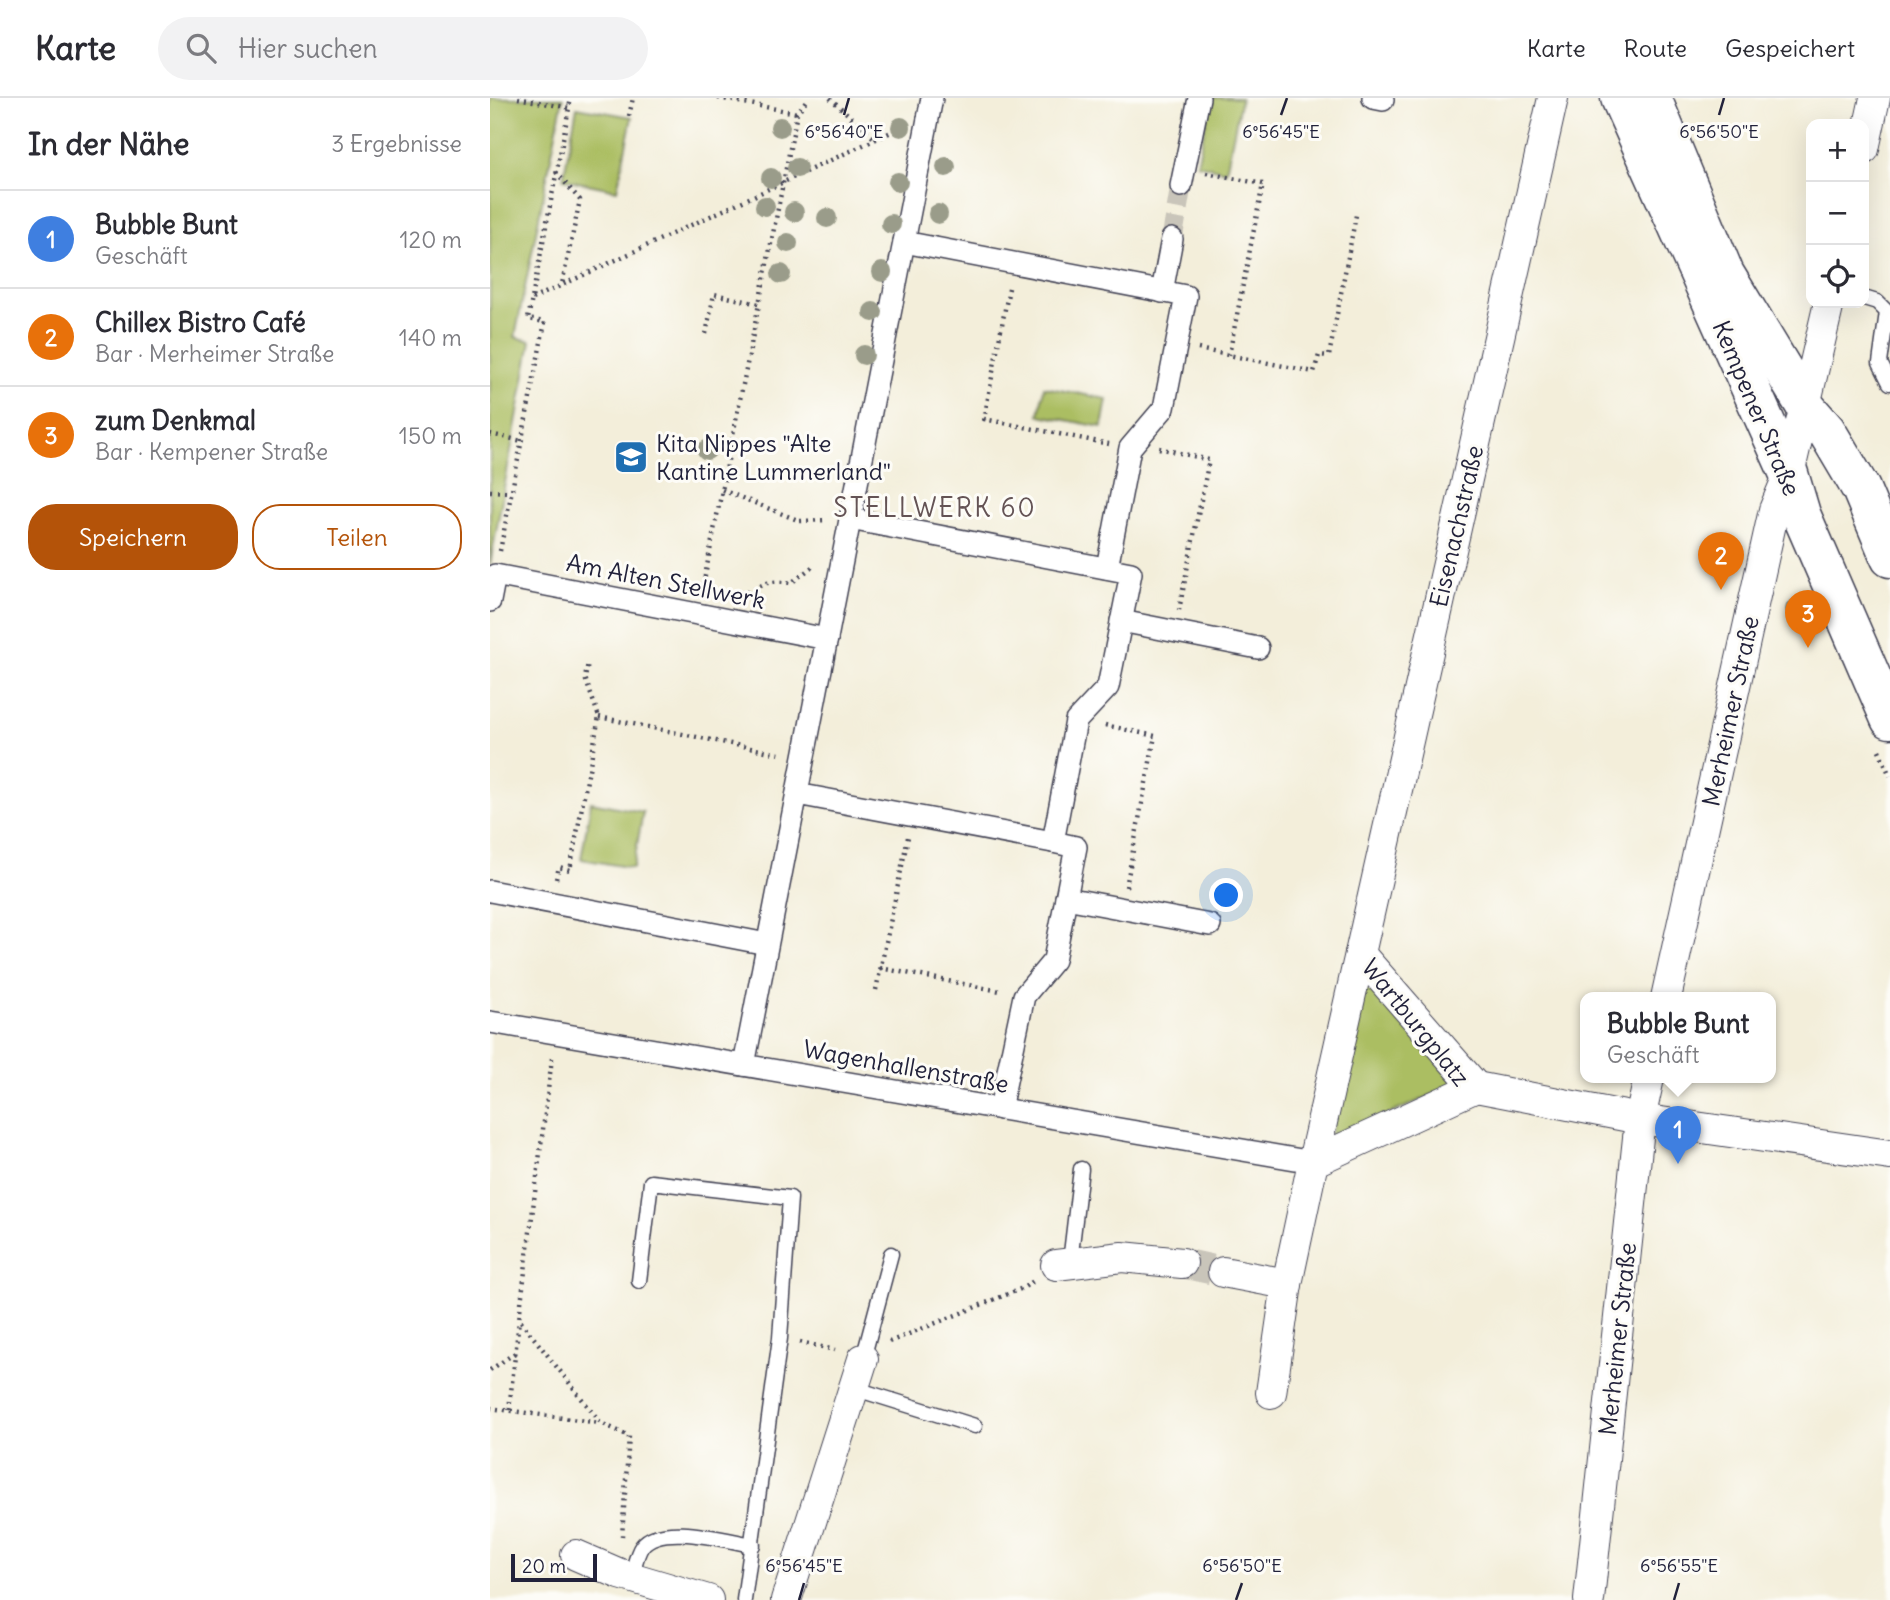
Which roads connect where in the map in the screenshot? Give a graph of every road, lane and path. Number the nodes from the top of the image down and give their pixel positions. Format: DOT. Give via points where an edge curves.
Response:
graph roads {
  1 [pos="518,98"];
  2 [pos="571,98"];
  3 [pos="633,98"];
  4 [pos="718,98"];
  5 [pos="808,98"];
  6 [pos="830,98"];
  7 [pos="1199,98"];
  8 [pos="1553,98"];
  9 [pos="1620,98"];
  10 [pos="1652,98"];
  11 [pos="1875,98"];
  12 [pos="931,106"];
  13 [pos="569,108"];
  14 [pos="797,113"];
  15 [pos="629,116"];
  16 [pos="1869,126"];
  17 [pos="875,139"];
  18 [pos="556,172"];
  19 [pos="1183,178"];
  20 [pos="783,183"];
  21 [pos="1356,215"];
  22 [pos="1172,239"];
  23 [pos="904,242"];
  24 [pos="1014,263"];
  25 [pos="562,285"];
  26 [pos="1162,292"];
  27 [pos="532,299"];
  28 [pos="1869,300"];
  29 [pos="759,304"];
  30 [pos="1828,308"];
  31 [pos="706,334"];
  32 [pos="1176,345"];
  33 [pos="1229,355"];
  34 [pos="1890,383"];
  35 [pos="1805,406"];
  36 [pos="490,434"];
  37 [pos="1137,440"];
  38 [pos="522,441"];
  39 [pos="1789,474"];
  40 [pos="490,491"];
  41 [pos="722,491"];
  42 [pos="511,492"];
  43 [pos="850,519"];
  44 [pos="842,549"];
  45 [pos="1890,558"];
  46 [pos="1107,568"];
  47 [pos="495,575"];
  48 [pos="490,601"];
  49 [pos="698,609"];
  50 [pos="1121,621"];
  51 [pos="1175,632"];
  52 [pos="827,639"];
  53 [pos="1258,648"];
  54 [pos="588,663"];
  55 [pos="1089,708"];
  56 [pos="599,717"];
  57 [pos="1890,719"];
  58 [pos="803,759"];
  59 [pos="797,794"];
  60 [pos="913,816"];
  61 [pos="1053,842"];
  62 [pos="490,891"];
  63 [pos="1066,898"];
  64 [pos="551,904"];
  65 [pos="1122,908"];
  66 [pos="1210,925"];
  67 [pos="767,944"];
  68 [pos="1360,954"];
  69 [pos="880,968"];
  70 [pos="876,990"];
  71 [pos="1668,992"];
  72 [pos="1024,996"];
  73 [pos="490,1022"];
  74 [pos="555,1032"];
  75 [pos="744,1065"];
  76 [pos="1648,1083"];
  77 [pos="1476,1087"];
  78 [pos="1000,1109"];
  79 [pos="1640,1119"];
  80 [pos="1890,1155"];
  81 [pos="1313,1162"];
  82 [pos="1081,1169"];
  83 [pos="891,1254"];
  84 [pos="1063,1263"];
  85 [pos="1182,1263"];
  86 [pos="1223,1272"];
  87 [pos="639,1281"];
  88 [pos="1287,1284"];
  89 [pos="519,1319"];
  90 [pos="780,1338"];
  91 [pos="865,1350"];
  92 [pos="516,1352"];
  93 [pos="490,1370"];
  94 [pos="853,1388"];
  95 [pos="1272,1393"];
  96 [pos="490,1408"];
  97 [pos="509,1410"];
  98 [pos="601,1423"];
  99 [pos="975,1426"];
  100 [pos="753,1545"];
  101 [pos="576,1555"];
  102 [pos="625,1576"];
  103 [pos="708,1600"];
  104 [pos="744,1600"];
  105 [pos="786,1600"];
  106 [pos="1589,1600"];
  1 -- 13 [label="path"];
  2 -- 13 [label="path"];
  3 -- 15 [label="path"];
  4 -- 14 [label="path"];
  5 -- 14 [label="path"];
  6 -- 17 [label="path"];
  7 -- 19 [label="street"];
  8 -- 68 [label="street, Eisenachstraße"];
  9 -- 39 [label="main road, Kempener Straße"];
  10 -- 35 [label="main road, Kempener Straße" via="1725,274"];
  11 -- 16 [label="street"];
  12 -- 17 [label="path"];
  12 -- 23 [label="street"];
  13 -- 18 [label="path"];
  14 -- 20 [label="path"];
  17 -- 20 [label="path"];
  18 -- 25 [label="path" via="580,200"];
  18 -- 27 [label="path"];
  19 -- 33 [label="path" via="1263,184"];
  20 -- 25 [label="path"];
  20 -- 29 [label="path"];
  21 -- 33 [label="path" via="1329,356 1319,355 1314,372"];
  22 -- 26 [label="street"];
  23 -- 24 [label="street"];
  23 -- 43 [label="street"];
  24 -- 26 [label="street"];
  24 -- 37 [label="path" via="984,419"];
  25 -- 27 [label="path"];
  26 -- 32 [label="street" via="1186,296"];
  27 -- 38 [label="path" via="528,319 545,322"];
  28 -- 34 [label="lane" via="1887,312 1880,363"];
  29 -- 31 [label="path" via="714,294"];
  29 -- 41 [label="path"];
  30 -- 35 [label="street, Merheimer Straße"];
  32 -- 33 [label="path"];
  32 -- 37 [label="street" via="1164,408"];
  35 -- 39 [label="street, Merheimer Straße"];
  35 -- 45 [label="main road, Kempener Straße" via="1826,430 1861,489"];
  36 -- 38 [label="path"];
  37 -- 46 [label="street"];
  37 -- 51 [label="path" via="1162,451 1209,460"];
  38 -- 42 [label="path"];
  39 -- 57 [label="main road, Kempener Straße" via="1801,514"];
  39 -- 71 [label="street, Merheimer Straße" via="1774,510"];
  40 -- 42 [label="path"];
  41 -- 43 [label="path" via="800,521"];
  41 -- 49 [label="path"];
  42 -- 47 [label="path"];
  43 -- 44 [label="street"];
  43 -- 46 [label="street"];
  44 -- 49 [label="path" via="830,547 814,567 791,583 771,579 744,594 723,596"];
  44 -- 52 [label="street"];
  46 -- 50 [label="street" via="1130,573"];
  47 -- 48 [label="street"];
  47 -- 49 [label="street, Am Alten Stellwerk"];
  49 -- 52 [label="street, Am Alten Stellwerk"];
  50 -- 51 [label="street"];
  50 -- 55 [label="street" via="1108,687"];
  51 -- 53 [label="street"];
  52 -- 58 [label="street"];
  54 -- 56 [label="path" via="585,678"];
  55 -- 61 [label="street" via="1076,721"];
  55 -- 65 [label="path" via="1107,727 1155,736"];
  56 -- 58 [label="path"];
  56 -- 64 [label="path" via="570,870 559,867"];
  58 -- 59 [label="street"];
  59 -- 60 [label="street"];
  59 -- 67 [label="street"];
  60 -- 61 [label="street"];
  60 -- 69 [label="path"];
  61 -- 63 [label="street" via="1076,847"];
  62 -- 64 [label="street"];
  63 -- 65 [label="street"];
  63 -- 72 [label="street" via="1054,960"];
  64 -- 67 [label="street"];
  65 -- 66 [label="street"];
  67 -- 75 [label="street"];
  68 -- 77 [label="street, Wartburgplatz"];
  68 -- 81 [label="street, Wartburgplatz"];
  69 -- 70 [label="path"];
  69 -- 72 [label="path"];
  72 -- 78 [label="street"];
  73 -- 74 [label="street, Wagenhallenstraße"];
  74 -- 75 [label="street, Wagenhallenstraße"];
  74 -- 89 [label="path"];
  75 -- 78 [label="street, Wagenhallenstraße"];
  76 -- 79 [label="street, Merheimer Straße"];
  77 -- 79 [label="street"];
  77 -- 81 [label="street, Wartburgplatz"];
  78 -- 81 [label="street, Wagenhallenstraße"];
  79 -- 80 [label="street"];
  79 -- 106 [label="street, Merheimer Straße"];
  81 -- 88 [label="street"];
  82 -- 84 [label="lane"];
  83 -- 91 [label="lane"];
  84 -- 85 [label="street" via="1122,1257"];
  84 -- 91 [label="path" via="1023,1288"];
  86 -- 88 [label="street"];
  87 -- 90 [label="lane" via="651,1182 790,1198"];
  88 -- 95 [label="street"];
  89 -- 92 [label="path"];
  89 -- 98 [label="path"];
  90 -- 91 [label="path"];
  90 -- 100 [label="lane"];
  91 -- 94 [label="street"];
  92 -- 93 [label="path"];
  92 -- 97 [label="path"];
  94 -- 99 [label="lane"];
  94 -- 105 [label="street"];
  96 -- 97 [label="path"];
  97 -- 98 [label="path"];
  98 -- 102 [label="path" via="629,1436"];
  100 -- 102 [label="lane" via="659,1534 642,1546"];
  100 -- 104 [label="lane"];
  101 -- 102 [label="street"];
  102 -- 103 [label="street"];
}
